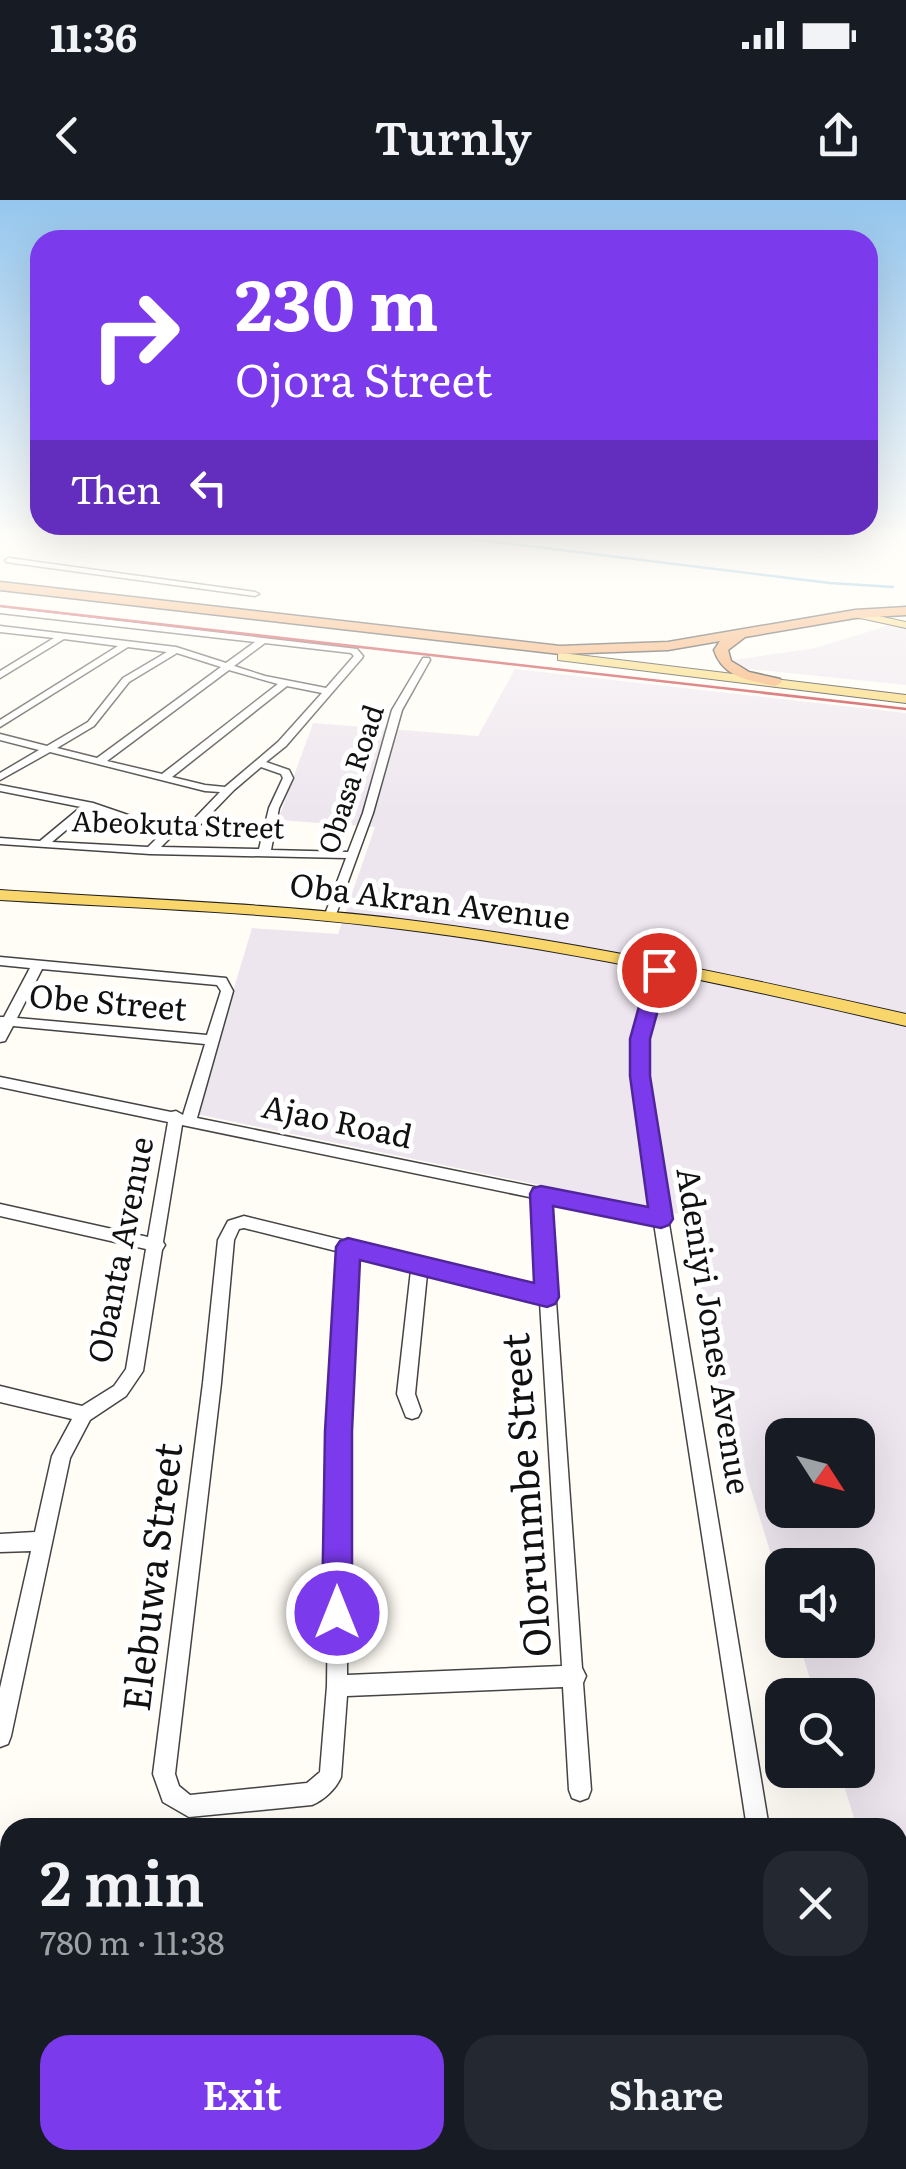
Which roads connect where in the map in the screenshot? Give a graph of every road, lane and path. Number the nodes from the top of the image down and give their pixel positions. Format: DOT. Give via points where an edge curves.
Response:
graph roads {
  1 [pos="160,629"];
  2 [pos="299,629"];
  3 [pos="354,629"];
  4 [pos="772,629"];
  5 [pos="852,629"];
  6 [pos="0,630"];
  7 [pos="19,632"];
  8 [pos="743,634"];
  9 [pos="63,636"];
  10 [pos="0,641"];
  11 [pos="262,641"];
  12 [pos="125,645"];
  13 [pos="176,650"];
  14 [pos="721,650"];
  15 [pos="561,654"];
  16 [pos="426,660"];
  17 [pos="226,666"];
  18 [pos="0,675"];
  19 [pos="284,682"];
  20 [pos="775,682"];
  21 [pos="326,691"];
  22 [pos="906,691"];
  23 [pos="862,693"];
  24 [pos="906,699"];
  25 [pos="0,705"];
  26 [pos="21,710"];
  27 [pos="0,724"];
  28 [pos="0,737"];
  29 [pos="50,748"];
  30 [pos="100,761"];
  31 [pos="262,764"];
  32 [pos="165,777"];
  33 [pos="0,778"];
  34 [pos="0,788"];
  35 [pos="229,789"];
  36 [pos="89,805"];
  37 [pos="169,833"];
  38 [pos="0,841"];
  39 [pos="43,844"];
  40 [pos="150,851"];
  41 [pos="264,854"];
  42 [pos="354,855"];
  43 [pos="0,898"];
  44 [pos="330,917"];
  45 [pos="0,961"];
  46 [pos="38,964"];
  47 [pos="660,967"];
  48 [pos="4,1021"];
  49 [pos="906,1023"];
  50 [pos="0,1038"];
  51 [pos="212,1040"];
  52 [pos="0,1082"];
  53 [pos="182,1118"];
  54 [pos="541,1194"];
  55 [pos="0,1210"];
  56 [pos="661,1219"];
  57 [pos="157,1244"];
  58 [pos="348,1247"];
  59 [pos="420,1265"];
  60 [pos="547,1297"];
  61 [pos="0,1394"];
  62 [pos="412,1411"];
  63 [pos="79,1422"];
  64 [pos="41,1541"];
  65 [pos="0,1543"];
  66 [pos="576,1676"];
  67 [pos="336,1686"];
  68 [pos="3,1707"];
  69 [pos="0,1736"];
  70 [pos="580,1790"];
  71 [pos="756,1818"];
  1 -- 11 [label="street"];
  2 -- 15 [label="highway"];
  3 -- 15 [label="highway"];
  4 -- 8 [label="highway"];
  5 -- 14 [label="highway"];
  6 -- 7 [label="street"];
  7 -- 9 [label="street"];
  7 -- 10 [label="street"];
  8 -- 14 [label="highway"];
  8 -- 15 [label="highway"];
  9 -- 12 [label="street"];
  9 -- 18 [label="street"];
  11 -- 17 [label="street"];
  11 -- 21 [label="street" via="360,656"];
  12 -- 13 [label="street"];
  12 -- 26 [label="street"];
  13 -- 17 [label="street"];
  13 -- 29 [label="street" via="136,672 95,721"];
  14 -- 15 [label="highway" via="626,659"];
  14 -- 20 [label="highway" via="731,668"];
  15 -- 20 [label="main road"];
  16 -- 42 [label="street, Obasa Road" via="398,710"];
  17 -- 19 [label="street"];
  17 -- 30 [label="street"];
  19 -- 21 [label="street"];
  19 -- 32 [label="street"];
  20 -- 23 [label="main road"];
  21 -- 31 [label="street"];
  22 -- 23 [label="main road"];
  23 -- 24 [label="main road"];
  25 -- 26 [label="street"];
  26 -- 27 [label="street"];
  28 -- 29 [label="street"];
  29 -- 30 [label="street"];
  29 -- 33 [label="street"];
  30 -- 32 [label="street"];
  31 -- 35 [label="street"];
  31 -- 41 [label="street" via="288,778"];
  32 -- 35 [label="street"];
  34 -- 36 [label="street"];
  35 -- 37 [label="street" via="197,822"];
  36 -- 37 [label="street"];
  36 -- 39 [label="street"];
  37 -- 40 [label="street"];
  38 -- 39 [label="street, Abeokuta Street"];
  39 -- 40 [label="street, Abeokuta Street"];
  40 -- 41 [label="street, Abeokuta Street"];
  41 -- 42 [label="street, Abeokuta Street"];
  42 -- 44 [label="street, Obasa Road"];
  43 -- 44 [label="main road, Oba Akran Avenue"];
  43 -- 47 [label="main road, Oba Akran Avenue" via="377,930"];
  44 -- 47 [label="main road, Oba Akran Avenue" via="512,939"];
  45 -- 46 [label="street"];
  46 -- 48 [label="street"];
  46 -- 51 [label="street, Obanta Avenue" via="222,981 227,990"];
  47 -- 49 [label="main road, Oba Akran Avenue"];
  47 -- 56 [label="street, Adeniyi Jones Avenue" via="640,1039 640,1076"];
  48 -- 50 [label="street"];
  48 -- 51 [label="street, Obe Street"];
  51 -- 53 [label="street, Obanta Avenue"];
  52 -- 53 [label="street, Ajao Road"];
  53 -- 54 [label="street, Ajao Road"];
  53 -- 57 [label="street, Obanta Avenue"];
  54 -- 56 [label="street, Ajao Road"];
  54 -- 60 [label="street, Olorunmbe Street"];
  55 -- 57 [label="street"];
  56 -- 71 [label="street, Adeniyi Jones Avenue"];
  57 -- 63 [label="street, Obanta Avenue" via="134,1371"];
  58 -- 59 [label="street"];
  58 -- 67 [label="street"];
  58 -- 67 [label="street, Elebuwa Street" via="244,1222 233,1224 226,1240 166,1789 189,1806 312,1794 330,1777"];
  59 -- 60 [label="street"];
  59 -- 62 [label="street" via="406,1394"];
  60 -- 66 [label="street, Olorunmbe Street"];
  61 -- 63 [label="street"];
  63 -- 64 [label="street" via="61,1456"];
  64 -- 65 [label="street"];
  64 -- 68 [label="street"];
  66 -- 67 [label="street"];
  66 -- 70 [label="street, Olorunmbe Street"];
  68 -- 69 [label="street"];
}
